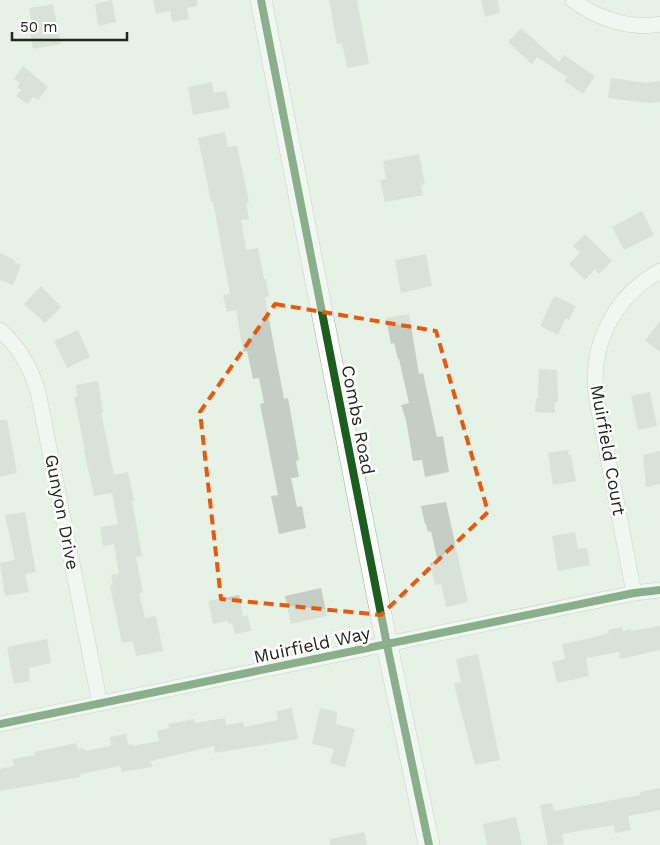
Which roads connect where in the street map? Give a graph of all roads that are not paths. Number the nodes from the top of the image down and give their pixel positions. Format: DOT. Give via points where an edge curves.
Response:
graph roads {
  1 [pos="260,0"];
  2 [pos="573,0"];
  3 [pos="660,24"];
  4 [pos="660,271"];
  5 [pos="0,330"];
  6 [pos="660,590"];
  7 [pos="634,593"];
  8 [pos="387,645"];
  9 [pos="100,704"];
  10 [pos="0,724"];
  11 [pos="429,845"];
  1 -- 8 [label="street, Combs Road"];
  2 -- 3 [label="street" via="594,13 620,22"];
  4 -- 7 [label="street, Muirfield Court" via="628,294 611,318 600,344 595,373 597,401"];
  5 -- 9 [label="street, Gunyon Drive" via="20,352 38,392"];
  6 -- 7 [label="street, Muirfield Way"];
  7 -- 8 [label="street, Muirfield Way"];
  8 -- 9 [label="street, Muirfield Way"];
  8 -- 11 [label="street, Combs Road"];
  9 -- 10 [label="street, Muirfield Way"];
}
